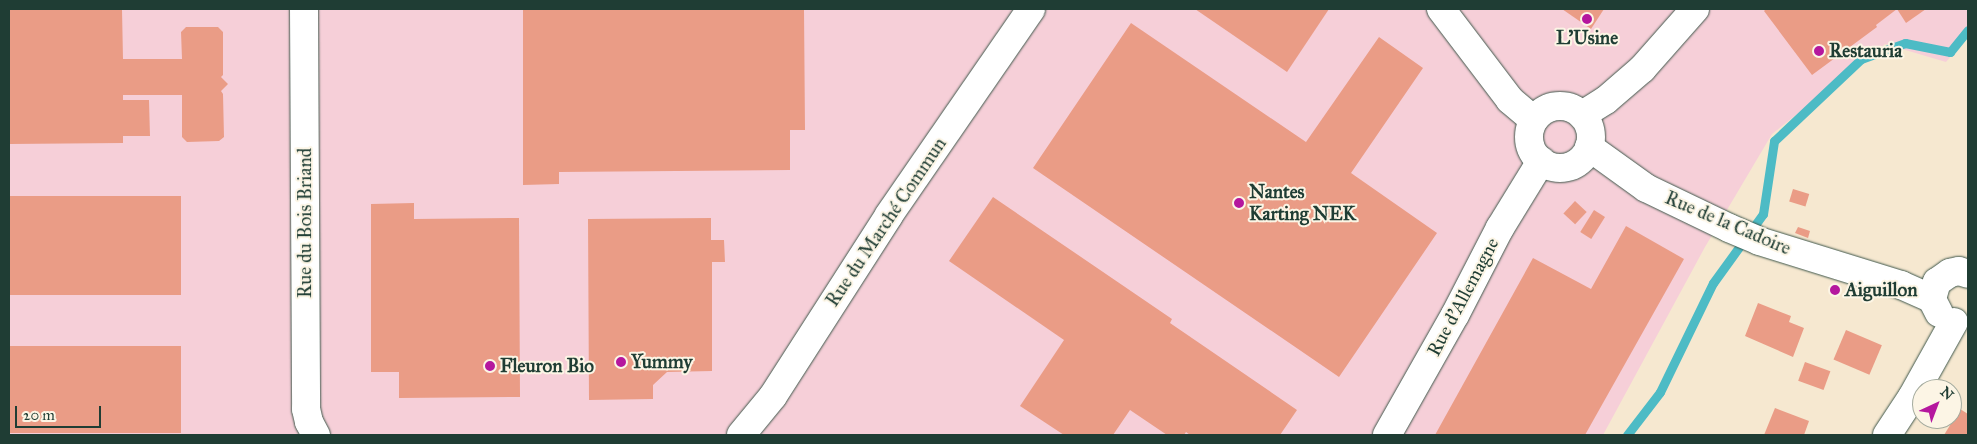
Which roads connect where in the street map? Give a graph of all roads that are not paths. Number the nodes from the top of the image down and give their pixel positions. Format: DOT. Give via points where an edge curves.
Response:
graph roads {
  1 [pos="304,9"];
  2 [pos="1031,9"];
  3 [pos="1441,9"];
  4 [pos="1695,9"];
  5 [pos="1582,115"];
  6 [pos="1534,120"];
  7 [pos="1589,147"];
  8 [pos="1541,161"];
  9 [pos="1968,273"];
  10 [pos="1932,299"];
  11 [pos="1961,321"];
  12 [pos="316,435"];
  13 [pos="741,435"];
  14 [pos="1387,435"];
  15 [pos="1887,435"];
  1 -- 12 [label="street, Rue du Bois Briand" via="306,409"];
  2 -- 13 [label="street, Rue du Marché Commun" via="888,215 773,396"];
  3 -- 6 [label="street" via="1510,100"];
  4 -- 5 [label="street" via="1642,69 1606,100"];
  5 -- 6 [label="street" via="1566,106 1556,106 1548,108"];
  5 -- 7 [label="street" via="1590,130"];
  6 -- 8 [label="street" via="1529,138 1535,155"];
  7 -- 8 [label="street" via="1577,162 1568,166 1549,166"];
  7 -- 10 [label="street, Rue de la Cadoire" via="1646,188 1732,229 1900,285"];
  8 -- 14 [label="street, Rue d'Allemagne" via="1500,228"];
  9 -- 10 [label="street" via="1959,271 1943,276 1937,282"];
  10 -- 11 [label="street" via="1939,314"];
  11 -- 15 [label="street"];
}
